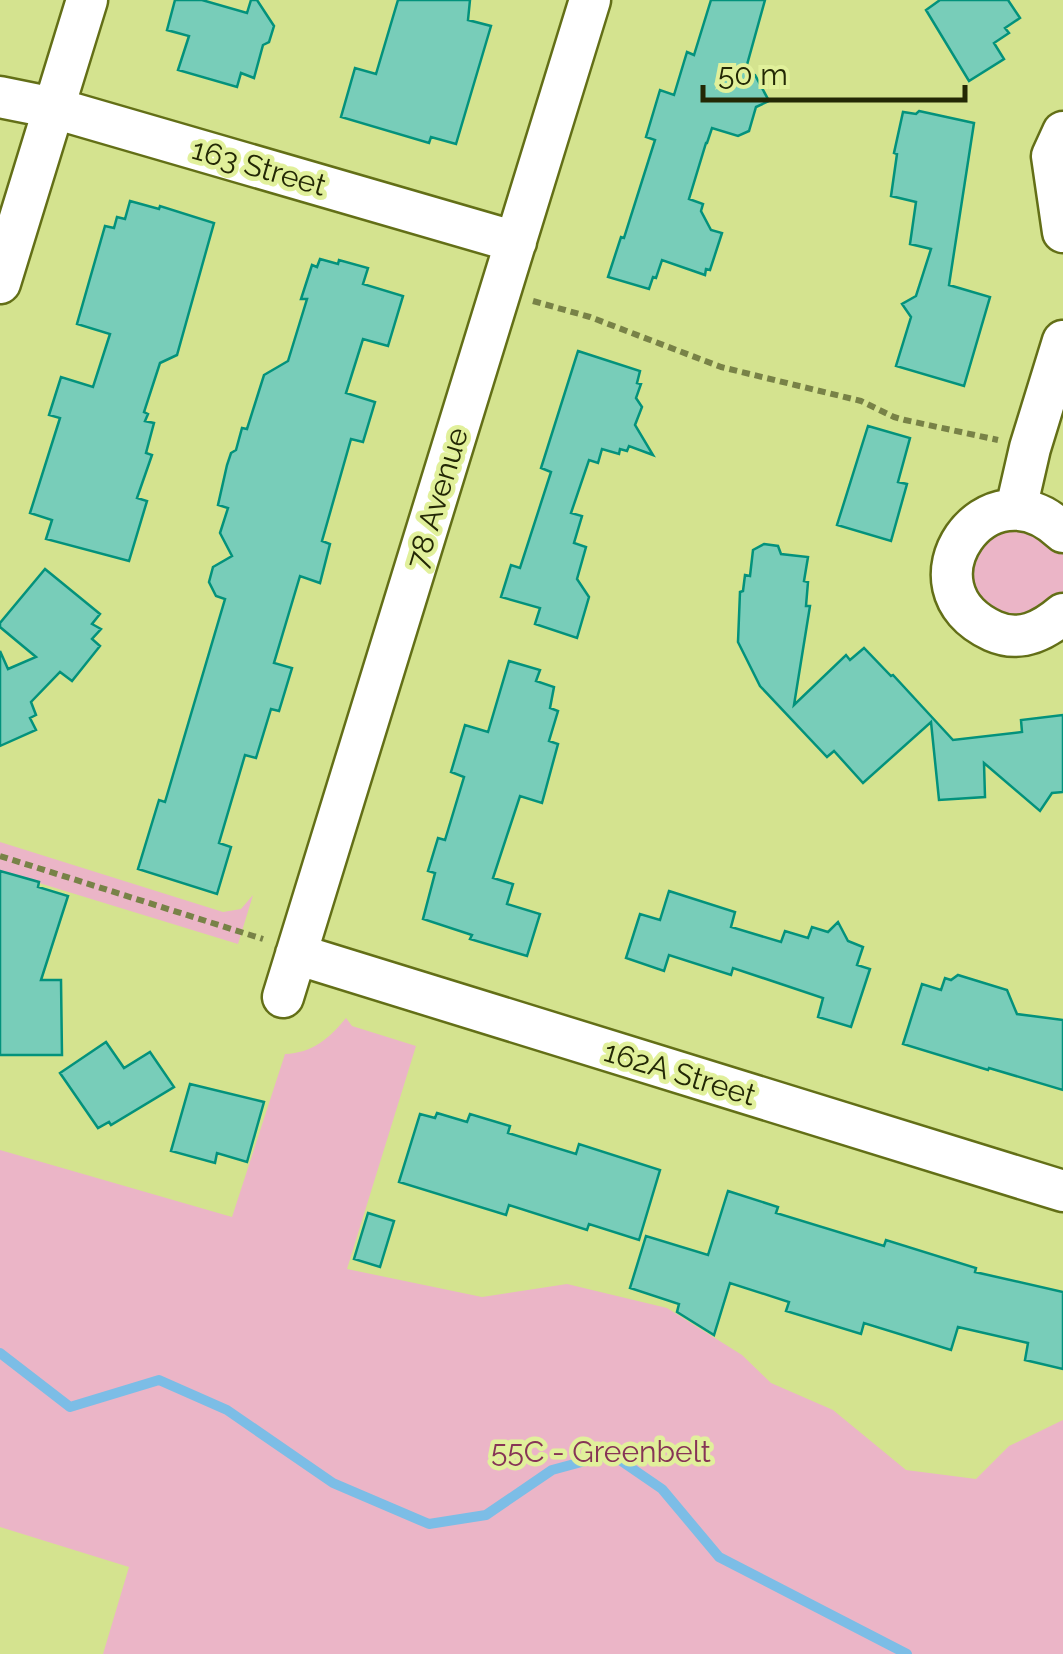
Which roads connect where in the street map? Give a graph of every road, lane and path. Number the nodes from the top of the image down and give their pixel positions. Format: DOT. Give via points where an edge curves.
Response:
graph roads {
  1 [pos="87,0"];
  2 [pos="590,0"];
  3 [pos="0,97"];
  4 [pos="54,108"];
  5 [pos="1063,132"];
  6 [pos="1063,232"];
  7 [pos="516,242"];
  8 [pos="0,283"];
  9 [pos="524,298"];
  10 [pos="1063,341"];
  11 [pos="1004,442"];
  12 [pos="1016,509"];
  13 [pos="1063,532"];
  14 [pos="1063,614"];
  15 [pos="0,856"];
  16 [pos="280,947"];
  17 [pos="283,996"];
  18 [pos="1063,1191"];
  1 -- 4 [label="street"];
  2 -- 7 [label="street, 78 Avenue"];
  3 -- 4 [label="street, 163 Street"];
  4 -- 7 [label="street, 163 Street"];
  4 -- 8 [label="street"];
  5 -- 6 [label="street" via="1052,156"];
  7 -- 16 [label="street, 78 Avenue"];
  9 -- 11 [label="path" via="721,367"];
  10 -- 12 [label="street"];
  12 -- 13 [label="street" via="1051,520"];
  12 -- 14 [label="street" via="994,512 961,540 952,564 961,607 1004,636 1026,636"];
  15 -- 16 [label="path"];
  16 -- 17 [label="street, 78 Avenue"];
  16 -- 18 [label="street, 162A Street"];
}
